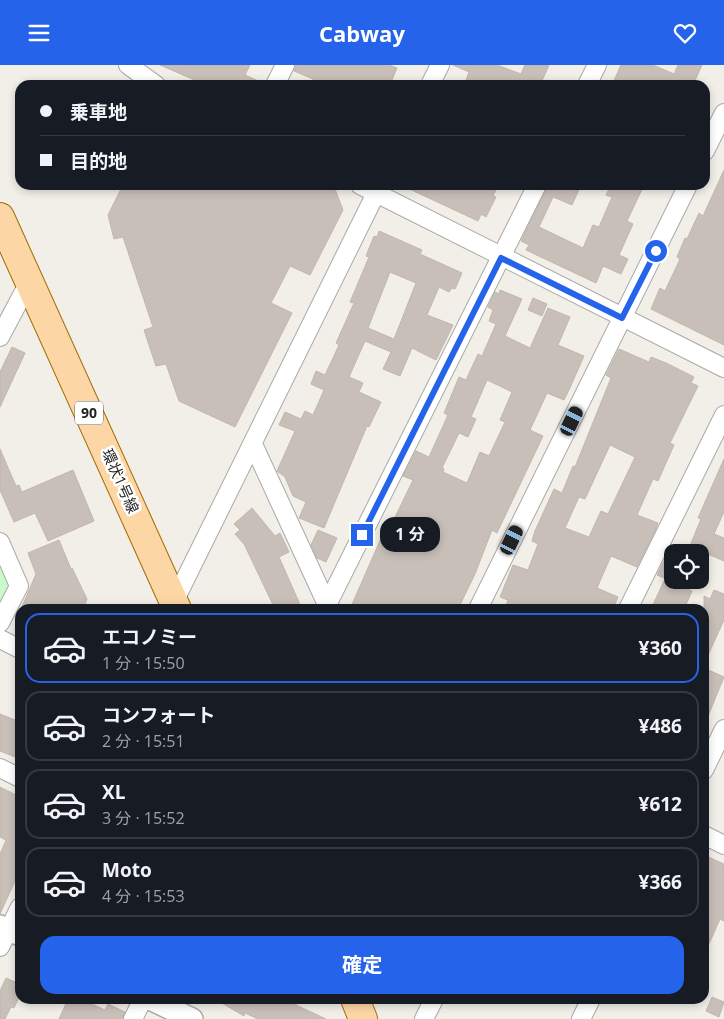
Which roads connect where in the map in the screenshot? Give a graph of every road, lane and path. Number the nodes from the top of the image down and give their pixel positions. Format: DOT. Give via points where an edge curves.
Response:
graph roads {
  1 [pos="285,65"];
  2 [pos="440,65"];
  3 [pos="597,65"];
  4 [pos="131,66"];
  5 [pos="149,80"];
  6 [pos="278,80"];
  7 [pos="432,80"];
  8 [pos="590,80"];
  9 [pos="724,113"];
  10 [pos="710,141"];
  11 [pos="378,190"];
  12 [pos="380,190"];
  13 [pos="535,190"];
  14 [pos="686,190"];
  15 [pos="0,217"];
  16 [pos="501,258"];
  17 [pos="30,282"];
  18 [pos="622,318"];
  19 [pos="0,337"];
  20 [pos="724,368"];
  21 [pos="724,415"];
  22 [pos="253,444"];
  23 [pos="0,542"];
  24 [pos="173,604"];
  25 [pos="175,604"];
  26 [pos="327,604"];
  27 [pos="329,604"];
  28 [pos="480,604"];
  29 [pos="630,604"];
  30 [pos="0,623"];
  31 [pos="0,639"];
  32 [pos="15,646"];
  33 [pos="724,729"];
  34 [pos="709,760"];
  35 [pos="0,768"];
  36 [pos="15,776"];
  37 [pos="709,838"];
  38 [pos="724,845"];
  39 [pos="15,918"];
  40 [pos="7,935"];
  41 [pos="140,1004"];
  42 [pos="160,1004"];
  43 [pos="357,1004"];
  44 [pos="432,1004"];
  45 [pos="588,1004"];
  46 [pos="133,1019"];
  47 [pos="192,1019"];
  48 [pos="363,1019"];
  49 [pos="424,1019"];
  50 [pos="581,1019"];
  1 -- 6 [label="street"];
  2 -- 7 [label="street"];
  3 -- 8 [label="street"];
  4 -- 5 [label="street"];
  9 -- 10 [label="street"];
  11 -- 22 [label="street"];
  12 -- 16 [label="street"];
  13 -- 16 [label="street"];
  14 -- 18 [label="street"];
  15 -- 17 [label="main road, 環状1号線 / 90"];
  16 -- 18 [label="street"];
  16 -- 27 [label="street"];
  17 -- 19 [label="street"];
  17 -- 24 [label="main road, 環状1号線 / 90"];
  18 -- 20 [label="street"];
  18 -- 28 [label="street"];
  21 -- 29 [label="street"];
  22 -- 25 [label="street" via="197,553"];
  22 -- 26 [label="street"];
  23 -- 30 [label="street" via="19,586"];
  31 -- 32 [label="street"];
  33 -- 34 [label="street"];
  35 -- 36 [label="street"];
  37 -- 38 [label="street"];
  39 -- 40 [label="street"];
  41 -- 46 [label="street"];
  42 -- 47 [label="street"];
  43 -- 48 [label="main road"];
  44 -- 49 [label="street"];
  45 -- 50 [label="street"];
}
